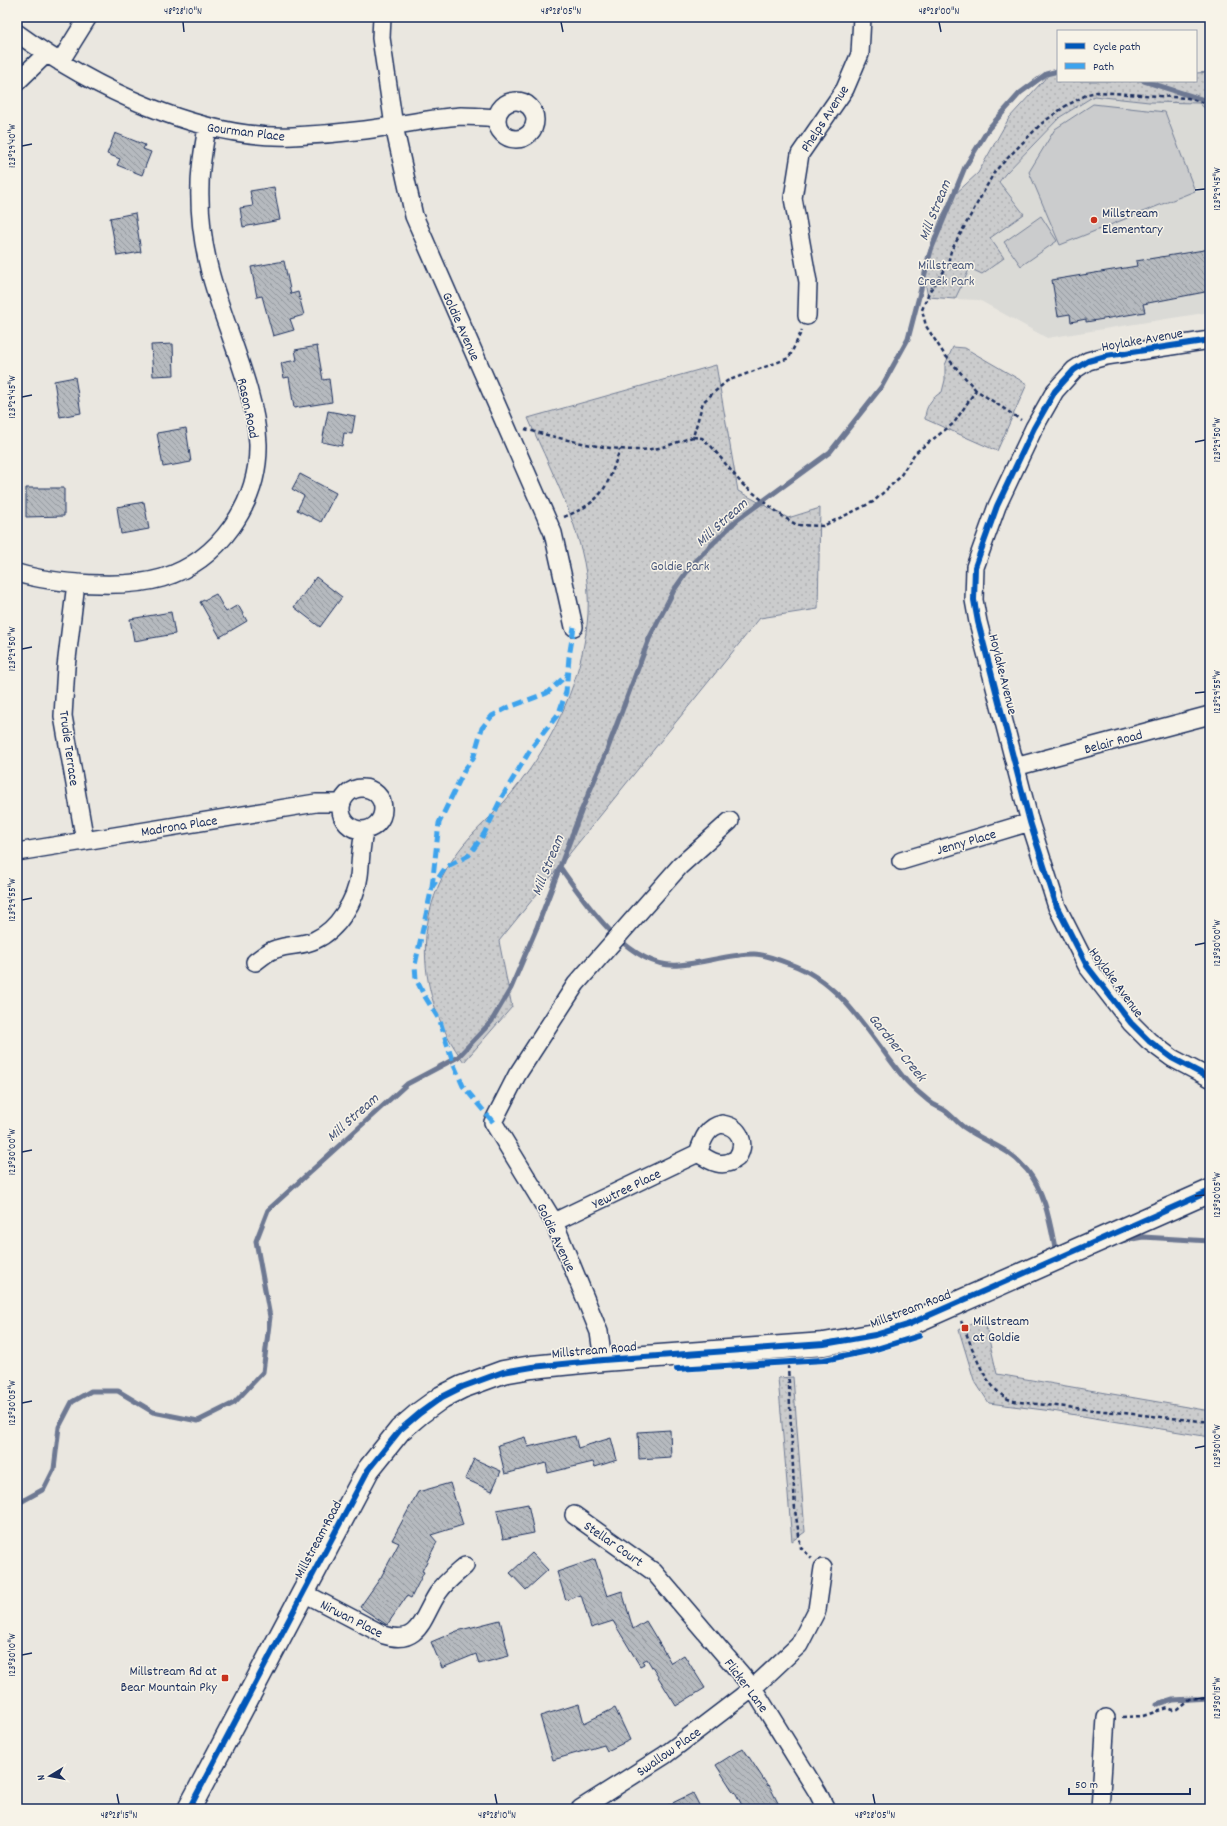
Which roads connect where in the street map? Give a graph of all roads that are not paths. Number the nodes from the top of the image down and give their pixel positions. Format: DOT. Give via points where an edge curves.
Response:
graph roads {
  1 [pos="88,17"];
  2 [pos="382,17"];
  3 [pos="862,17"];
  4 [pos="17,33"];
  5 [pos="53,58"];
  6 [pos="17,82"];
  7 [pos="497,118"];
  8 [pos="394,126"];
  9 [pos="207,127"];
  10 [pos="807,316"];
  11 [pos="1207,337"];
  12 [pos="17,573"];
  13 [pos="76,583"];
  14 [pos="574,627"];
  15 [pos="1210,714"];
  16 [pos="1015,767"];
  17 [pos="341,803"];
  18 [pos="730,821"];
  19 [pos="1030,822"];
  20 [pos="364,830"];
  21 [pos="85,840"];
  22 [pos="17,852"];
  23 [pos="901,861"];
  24 [pos="255,962"];
  25 [pos="1210,1078"];
  26 [pos="698,1153"];
  27 [pos="1210,1191"];
  28 [pos="554,1222"];
  29 [pos="603,1360"];
  30 [pos="574,1515"];
  31 [pos="465,1566"];
  32 [pos="823,1568"];
  33 [pos="654,1572"];
  34 [pos="302,1592"];
  35 [pos="753,1688"];
  36 [pos="1106,1718"];
  37 [pos="189,1809"];
  38 [pos="580,1809"];
  39 [pos="826,1809"];
  40 [pos="1100,1809"];
  1 -- 5 [label="street"];
  2 -- 8 [label="street, Goldie Avenue" via="381,38"];
  3 -- 10 [label="street, Phelps Avenue" via="860,54 845,89 800,154 793,198 808,282"];
  4 -- 5 [label="street, Gourman Place"];
  5 -- 6 [label="street"];
  5 -- 9 [label="street, Gourman Place" via="128,98"];
  7 -- 8 [label="street, Gourman Place" via="461,116"];
  8 -- 9 [label="street, Gourman Place" via="291,136 256,135"];
  8 -- 14 [label="street, Goldie Avenue" via="414,216 553,533"];
  9 -- 13 [label="street, Rason Road" via="200,184 200,214 210,272 255,419 258,443 254,482 248,500 228,533 193,563 162,578 135,582"];
  11 -- 16 [label="street, Hoylake Avenue" via="1106,356 1088,361 1074,370 1056,390 1034,428 997,506 975,567 974,600"];
  12 -- 13 [label="street, Rason Road"];
  13 -- 21 [label="street, Trudie Terrace" via="63,716"];
  15 -- 16 [label="street, Belair Road"];
  16 -- 19 [label="street, Hoylake Avenue"];
  17 -- 20 [label="street" via="341,814 346,823 354,829"];
  17 -- 20 [label="street" via="346,794 354,788 364,787 378,795 384,809 381,819 374,827"];
  17 -- 21 [label="street, Madrona Place" via="316,803"];
  18 -- 28 [label="street, Goldie Avenue" via="680,866 576,984 517,1075 493,1122"];
  19 -- 23 [label="street, Jenny Place"];
  19 -- 25 [label="street, Hoylake Avenue" via="1057,907 1087,966 1131,1023 1149,1041 1172,1058"];
  20 -- 24 [label="street" via="356,888 343,915 334,926 314,941 276,949"];
  21 -- 22 [label="street, Madrona Place"];
  26 -- 28 [label="street, Yewtree Place"];
  27 -- 29 [label="main road, Millstream Road" via="907,1325 875,1335 824,1344"];
  28 -- 29 [label="street, Goldie Avenue" via="599,1332"];
  29 -- 34 [label="main road, Millstream Road" via="503,1372 462,1387 442,1397 420,1413 400,1430 368,1470"];
  30 -- 33 [label="street, Stellar Court"];
  31 -- 34 [label="street, Nirwan Place" via="438,1593 421,1626 413,1634 403,1638 384,1635"];
  32 -- 35 [label="street, Swallow Place" via="816,1610 799,1645"];
  33 -- 35 [label="street, Flicker Lane"];
  34 -- 37 [label="main road, Millstream Road"];
  35 -- 38 [label="street, Swallow Place" via="654,1763"];
  35 -- 39 [label="street, Flicker Lane"];
  36 -- 40 [label="street"];
}
